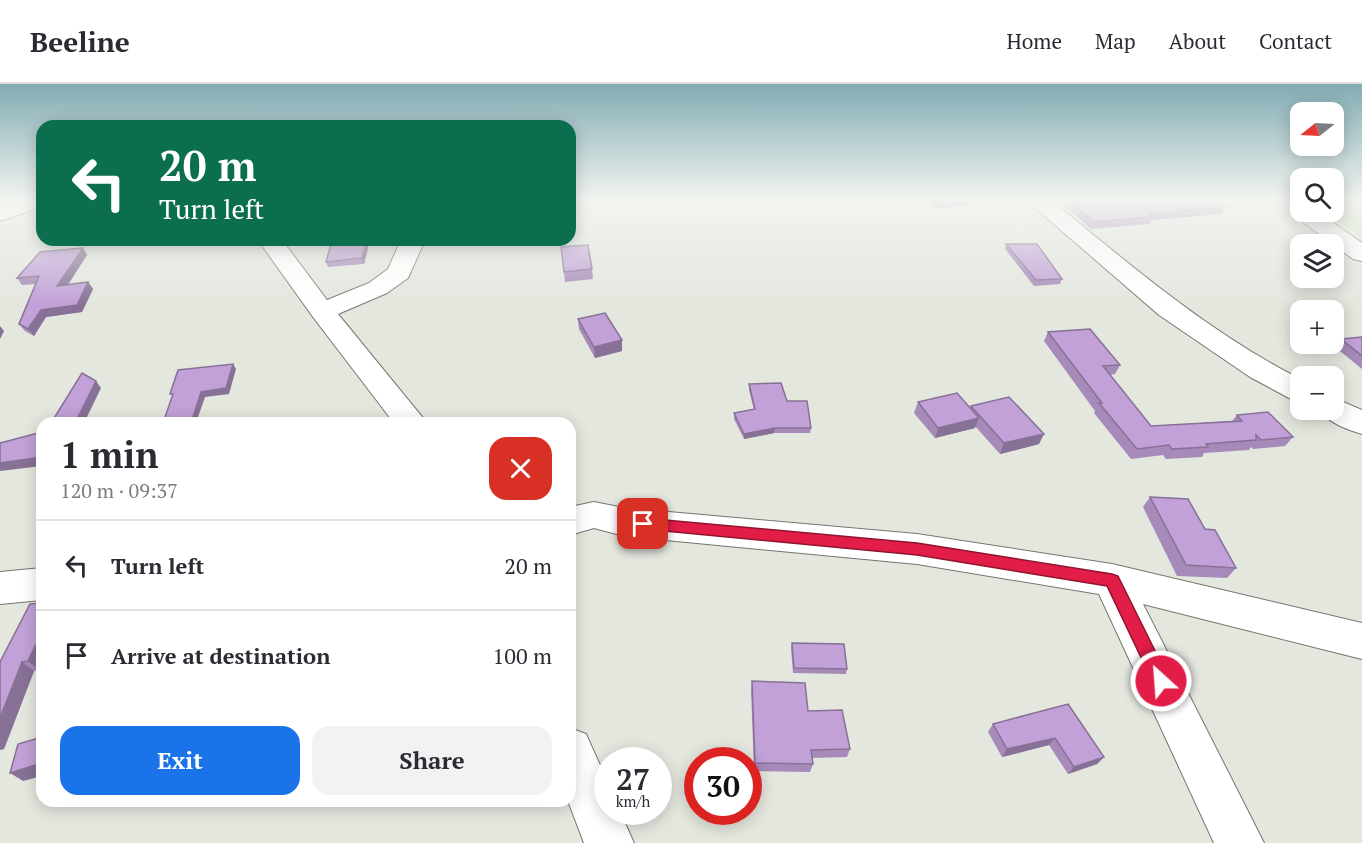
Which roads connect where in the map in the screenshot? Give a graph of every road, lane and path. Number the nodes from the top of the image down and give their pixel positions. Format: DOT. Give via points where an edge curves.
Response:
graph roads {
  1 [pos="1079,234"];
  2 [pos="1335,234"];
  3 [pos="277,246"];
  4 [pos="410,246"];
  5 [pos="1362,254"];
  6 [pos="340,303"];
  7 [pos="1290,386"];
  8 [pos="1344,413"];
  9 [pos="407,417"];
  10 [pos="1362,423"];
  11 [pos="576,520"];
  12 [pos="1112,580"];
  13 [pos="36,585"];
  14 [pos="0,588"];
  15 [pos="1362,641"];
  16 [pos="576,764"];
  17 [pos="609,843"];
  18 [pos="1239,843"];
  1 -- 7 [label="street" via="1168,309"];
  2 -- 5 [label="street"];
  3 -- 6 [label="street"];
  4 -- 6 [label="street" via="399,273 378,288"];
  6 -- 9 [label="street"];
  8 -- 10 [label="street"];
  11 -- 12 [label="street" via="594,515 624,522 917,549"];
  12 -- 15 [label="street"];
  12 -- 18 [label="street"];
  13 -- 14 [label="street"];
  16 -- 17 [label="street"];
}
